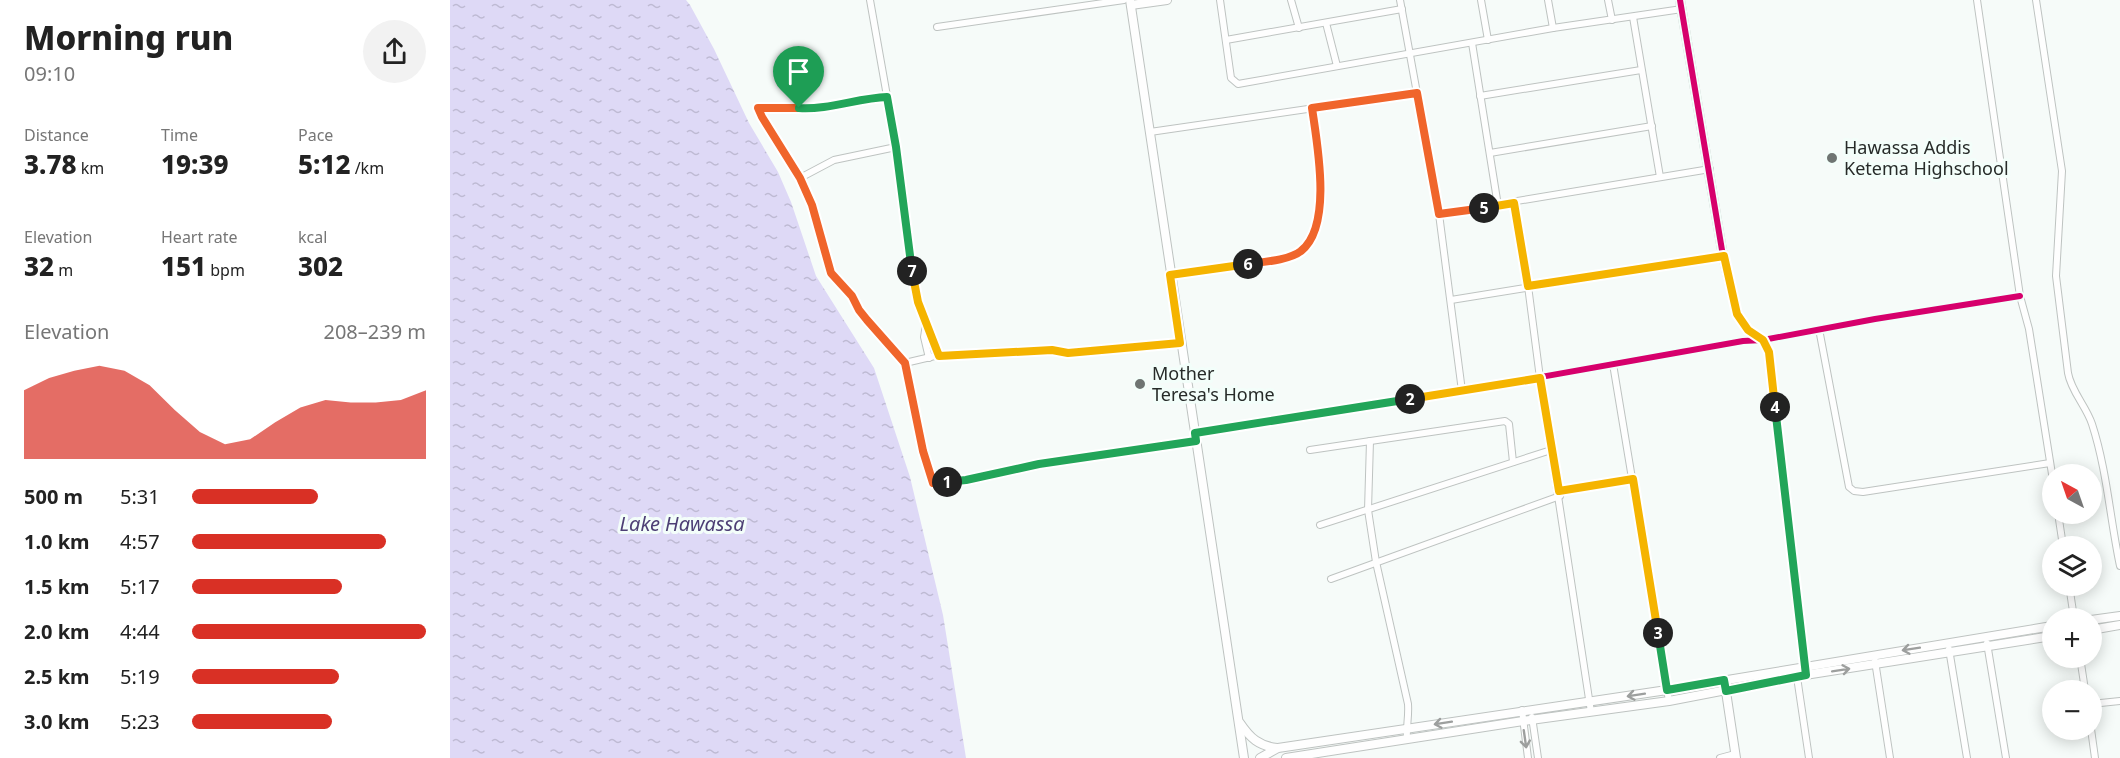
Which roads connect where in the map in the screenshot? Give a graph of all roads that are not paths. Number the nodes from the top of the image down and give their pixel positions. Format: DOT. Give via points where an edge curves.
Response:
graph roads {
  1 [pos="870,0"];
  2 [pos="1167,0"];
  3 [pos="1220,0"];
  4 [pos="1291,0"];
  5 [pos="1400,0"];
  6 [pos="1481,0"];
  7 [pos="1548,0"];
  8 [pos="1608,0"];
  9 [pos="1680,0"];
  10 [pos="1977,0"];
  11 [pos="2036,0"];
  12 [pos="1126,2"];
  13 [pos="1402,9"];
  14 [pos="1682,9"];
  15 [pos="1633,17"];
  16 [pos="1612,20"];
  17 [pos="1326,23"];
  18 [pos="937,27"];
  19 [pos="1299,28"];
  20 [pos="1553,28"];
  21 [pos="1226,40"];
  22 [pos="1488,40"];
  23 [pos="1472,43"];
  24 [pos="1410,54"];
  25 [pos="1337,66"];
  26 [pos="1641,70"];
  27 [pos="1417,93"];
  28 [pos="1480,96"];
  29 [pos="887,97"];
  30 [pos="1312,108"];
  31 [pos="1652,126"];
  32 [pos="1150,132"];
  33 [pos="896,147"];
  34 [pos="1490,153"];
  35 [pos="1710,169"];
  36 [pos="1660,177"];
  37 [pos="800,178"];
  38 [pos="1514,203"];
  39 [pos="1498,206"];
  40 [pos="1439,214"];
  41 [pos="1724,256"];
  42 [pos="1170,275"];
  43 [pos="1528,286"];
  44 [pos="2020,296"];
  45 [pos="1451,300"];
  46 [pos="926,324"];
  47 [pos="1820,329"];
  48 [pos="1763,340"];
  49 [pos="1180,343"];
  50 [pos="939,356"];
  51 [pos="929,358"];
  52 [pos="905,363"];
  53 [pos="1613,364"];
  54 [pos="1540,378"];
  55 [pos="1462,391"];
  56 [pos="1195,437"];
  57 [pos="1370,441"];
  58 [pos="1310,450"];
  59 [pos="1551,450"];
  60 [pos="1513,462"];
  61 [pos="2050,463"];
  62 [pos="1633,479"];
  63 [pos="1559,493"];
  64 [pos="1368,510"];
  65 [pos="1320,525"];
  66 [pos="1376,562"];
  67 [pos="2120,566"];
  68 [pos="1331,579"];
  69 [pos="2120,616"];
  70 [pos="2102,618"];
  71 [pos="2120,625"];
  72 [pos="2042,627"];
  73 [pos="2102,628"];
  74 [pos="1998,634"];
  75 [pos="1986,636"];
  76 [pos="2042,638"];
  77 [pos="1948,643"];
  78 [pos="2000,644"];
  79 [pos="1988,646"];
  80 [pos="1949,653"];
  81 [pos="1875,660"];
  82 [pos="1802,673"];
  83 [pos="1724,680"];
  84 [pos="1667,690"];
  85 [pos="1726,691"];
  86 [pos="1669,701"];
  87 [pos="2120,701"];
  88 [pos="1590,702"];
  89 [pos="2102,703"];
  90 [pos="1527,710"];
  91 [pos="1592,712"];
  92 [pos="1532,720"];
  93 [pos="1523,721"];
  94 [pos="1239,722"];
  95 [pos="1407,729"];
  96 [pos="1407,740"];
  97 [pos="2093,740"];
  98 [pos="1305,744"];
  99 [pos="1278,748"];
  100 [pos="1307,755"];
  101 [pos="1736,756"];
  102 [pos="1244,758"];
  103 [pos="1259,758"];
  104 [pos="1286,758"];
  105 [pos="1528,758"];
  106 [pos="1538,758"];
  107 [pos="1720,758"];
  108 [pos="1809,758"];
  109 [pos="1890,758"];
  110 [pos="1967,758"];
  111 [pos="2006,758"];
  112 [pos="2096,758"];
  1 -- 29 [label="street"];
  2 -- 12 [label="street"];
  3 -- 21 [label="street"];
  4 -- 19 [label="street"];
  5 -- 13 [label="street"];
  6 -- 22 [label="street"];
  7 -- 20 [label="street"];
  8 -- 16 [label="street"];
  9 -- 14 [label="street"];
  10 -- 44 [label="street"];
  11 -- 67 [label="street" via="2062,171 2056,276 2068,373 2095,434"];
  12 -- 18 [label="street"];
  12 -- 32 [label="main road"];
  13 -- 17 [label="street"];
  13 -- 24 [label="street"];
  14 -- 15 [label="street"];
  14 -- 35 [label="street"];
  15 -- 16 [label="street"];
  15 -- 26 [label="street"];
  16 -- 20 [label="street"];
  17 -- 19 [label="street"];
  17 -- 25 [label="street"];
  19 -- 21 [label="street"];
  20 -- 22 [label="street"];
  21 -- 25 [label="street" via="1231,78 1238,84"];
  22 -- 23 [label="street"];
  23 -- 24 [label="street"];
  23 -- 28 [label="street"];
  24 -- 25 [label="street"];
  24 -- 27 [label="street"];
  26 -- 28 [label="street"];
  26 -- 31 [label="street"];
  27 -- 30 [label="street"];
  27 -- 40 [label="street"];
  28 -- 34 [label="street"];
  29 -- 33 [label="street"];
  29 -- 37 [label="street" via="814,108 758,108"];
  30 -- 32 [label="street"];
  30 -- 42 [label="street" via="1322,193 1320,213 1308,244 1300,252 1272,261"];
  31 -- 34 [label="street"];
  31 -- 36 [label="street"];
  32 -- 42 [label="main road"];
  33 -- 37 [label="street" via="834,160"];
  33 -- 46 [label="street" via="910,260"];
  34 -- 39 [label="street"];
  35 -- 36 [label="street"];
  35 -- 41 [label="street"];
  36 -- 38 [label="street"];
  37 -- 52 [label="street" via="812,205 831,273"];
  38 -- 39 [label="street"];
  38 -- 43 [label="street"];
  39 -- 40 [label="street"];
  40 -- 45 [label="street"];
  41 -- 43 [label="street"];
  41 -- 48 [label="street" via="1737,314 1748,330"];
  42 -- 49 [label="main road"];
  43 -- 45 [label="street"];
  43 -- 54 [label="street"];
  44 -- 47 [label="street"];
  44 -- 61 [label="street" via="2029,329"];
  45 -- 55 [label="street"];
  46 -- 50 [label="street"];
  46 -- 51 [label="street" via="924,337"];
  47 -- 48 [label="street"];
  47 -- 61 [label="street" via="1849,487 1854,491"];
  48 -- 53 [label="street"];
  48 -- 82 [label="street" via="1769,352"];
  49 -- 50 [label="street" via="1068,353 1052,350"];
  49 -- 56 [label="main road"];
  50 -- 51 [label="street"];
  51 -- 52 [label="street"];
  52 -- 56 [label="street" via="933,483"];
  53 -- 54 [label="street"];
  53 -- 62 [label="street"];
  54 -- 55 [label="street"];
  54 -- 59 [label="street"];
  55 -- 56 [label="street"];
  56 -- 94 [label="main road"];
  57 -- 58 [label="street"];
  57 -- 60 [label="street" via="1505,420 1509,424"];
  57 -- 64 [label="street"];
  59 -- 60 [label="street"];
  59 -- 63 [label="street"];
  60 -- 64 [label="street"];
  62 -- 63 [label="street"];
  62 -- 84 [label="street"];
  63 -- 66 [label="street"];
  63 -- 88 [label="street"];
  64 -- 65 [label="street"];
  64 -- 66 [label="street"];
  66 -- 68 [label="street"];
  66 -- 95 [label="street" via="1408,704"];
  69 -- 70 [label="main road"];
  71 -- 73 [label="main road"];
  72 -- 74 [label="main road"];
  74 -- 75 [label="main road"];
  74 -- 78 [label="street"];
  75 -- 77 [label="main road"];
  75 -- 79 [label="street"];
  76 -- 78 [label="main road"];
  77 -- 80 [label="street"];
  77 -- 81 [label="main road, one-way"];
  78 -- 79 [label="main road"];
  79 -- 80 [label="main road"];
  79 -- 111 [label="street"];
  80 -- 81 [label="main road"];
  80 -- 110 [label="street"];
  81 -- 82 [label="main road"];
  81 -- 109 [label="street"];
  82 -- 83 [label="main road"];
  82 -- 85 [label="main road"];
  82 -- 108 [label="street"];
  83 -- 84 [label="main road"];
  83 -- 85 [label="street"];
  84 -- 86 [label="street"];
  84 -- 88 [label="main road, one-way"];
  85 -- 86 [label="main road"];
  85 -- 101 [label="street"];
  86 -- 91 [label="main road"];
  87 -- 89 [label="street"];
  88 -- 90 [label="main road"];
  88 -- 91 [label="street"];
  90 -- 92 [label="street"];
  90 -- 93 [label="street"];
  90 -- 95 [label="main road, one-way"];
  91 -- 92 [label="main road"];
  92 -- 93 [label="main road"];
  92 -- 106 [label="street"];
  93 -- 96 [label="main road"];
  93 -- 105 [label="street, one-way"];
  94 -- 99 [label="main road" via="1255,741"];
  94 -- 102 [label="main road"];
  95 -- 96 [label="street"];
  95 -- 98 [label="main road"];
  96 -- 100 [label="main road"];
  97 -- 112 [label="street"];
  98 -- 99 [label="main road"];
  98 -- 100 [label="main road"];
  99 -- 103 [label="main road"];
  100 -- 104 [label="main road"];
  101 -- 107 [label="street"];
}
